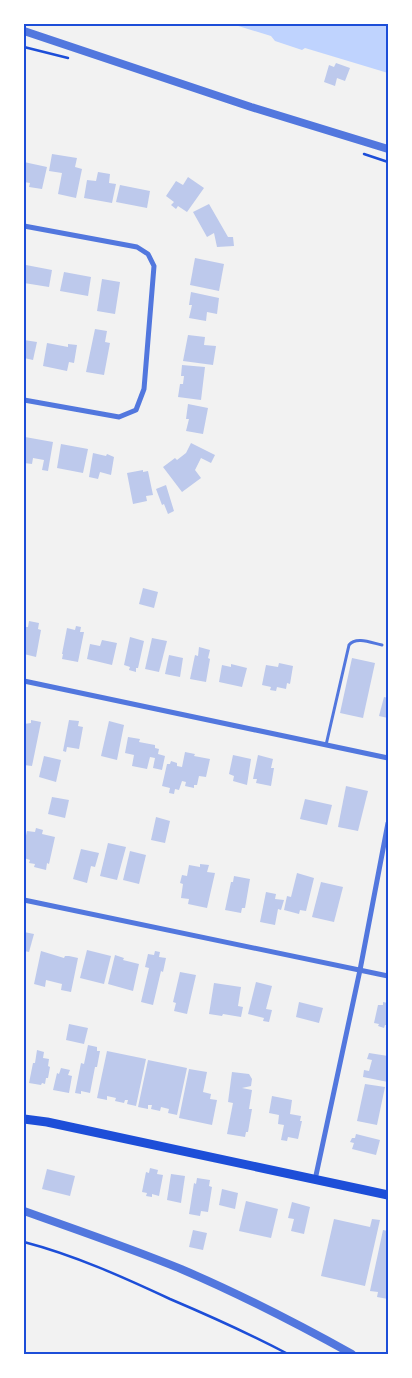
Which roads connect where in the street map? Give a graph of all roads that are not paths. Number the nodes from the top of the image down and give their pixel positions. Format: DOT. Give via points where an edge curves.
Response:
graph roads {
  1 [pos="24,31"];
  2 [pos="388,149"];
  3 [pos="24,226"];
  4 [pos="24,400"];
  5 [pos="382,645"];
  6 [pos="24,681"];
  7 [pos="326,745"];
  8 [pos="388,758"];
  9 [pos="388,823"];
  10 [pos="24,900"];
  11 [pos="360,970"];
  12 [pos="388,976"];
  13 [pos="24,1119"];
  14 [pos="315,1180"];
  15 [pos="388,1195"];
  16 [pos="24,1211"];
  17 [pos="352,1354"];
  1 -- 2 [label="street"];
  3 -- 4 [label="street" via="137,247 148,254 154,266 144,389 136,410 119,417"];
  5 -- 7 [label="lane" via="357,640 349,645"];
  6 -- 7 [label="street"];
  7 -- 8 [label="street"];
  9 -- 11 [label="street"];
  10 -- 11 [label="street"];
  11 -- 12 [label="street"];
  11 -- 14 [label="street"];
  13 -- 14 [label="main road"];
  14 -- 15 [label="main road"];
  16 -- 17 [label="street" via="182,1270"];
}
